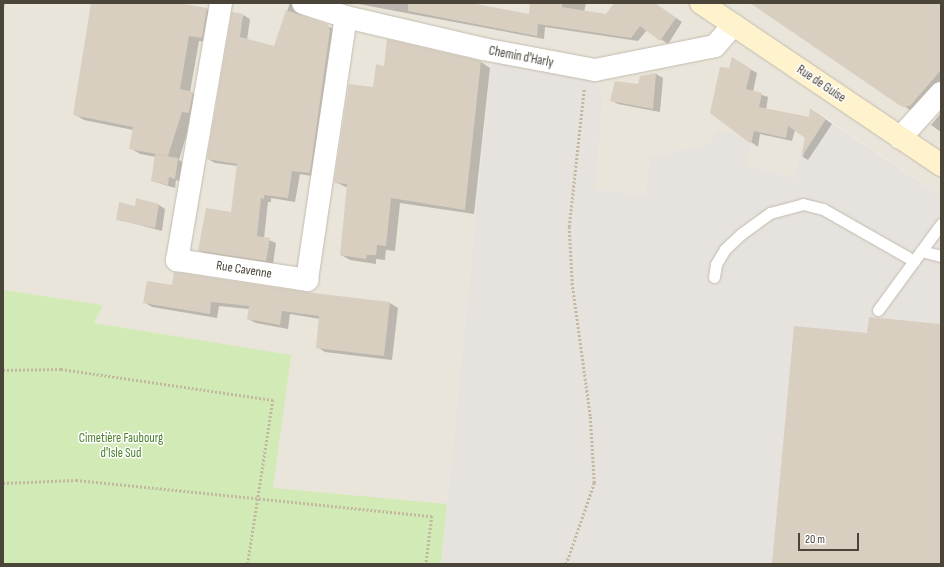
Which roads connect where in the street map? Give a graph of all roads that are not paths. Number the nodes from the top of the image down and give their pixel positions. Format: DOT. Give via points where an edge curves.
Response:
graph roads {
  1 [pos="221,3"];
  2 [pos="303,3"];
  3 [pos="701,3"];
  4 [pos="346,17"];
  5 [pos="733,25"];
  6 [pos="941,93"];
  7 [pos="900,138"];
  8 [pos="941,165"];
  9 [pos="941,224"];
  10 [pos="921,251"];
  11 [pos="941,256"];
  12 [pos="914,261"];
  13 [pos="714,277"];
  14 [pos="878,310"];
  1 -- 4 [label="street, Rue Cavenne" via="177,260 307,280"];
  2 -- 4 [label="street, Chemin d'Harly"];
  3 -- 5 [label="main road, Rue de Guise"];
  4 -- 5 [label="street, Chemin d'Harly" via="483,49 595,70 715,46"];
  5 -- 7 [label="main road, Rue de Guise"];
  6 -- 7 [label="street"];
  7 -- 8 [label="main road, Rue de Guise"];
  9 -- 10 [label="lane"];
  10 -- 11 [label="lane"];
  10 -- 12 [label="lane"];
  12 -- 13 [label="lane" via="823,209 803,204 770,213 741,234 725,249 716,264"];
  12 -- 14 [label="lane"];
}
